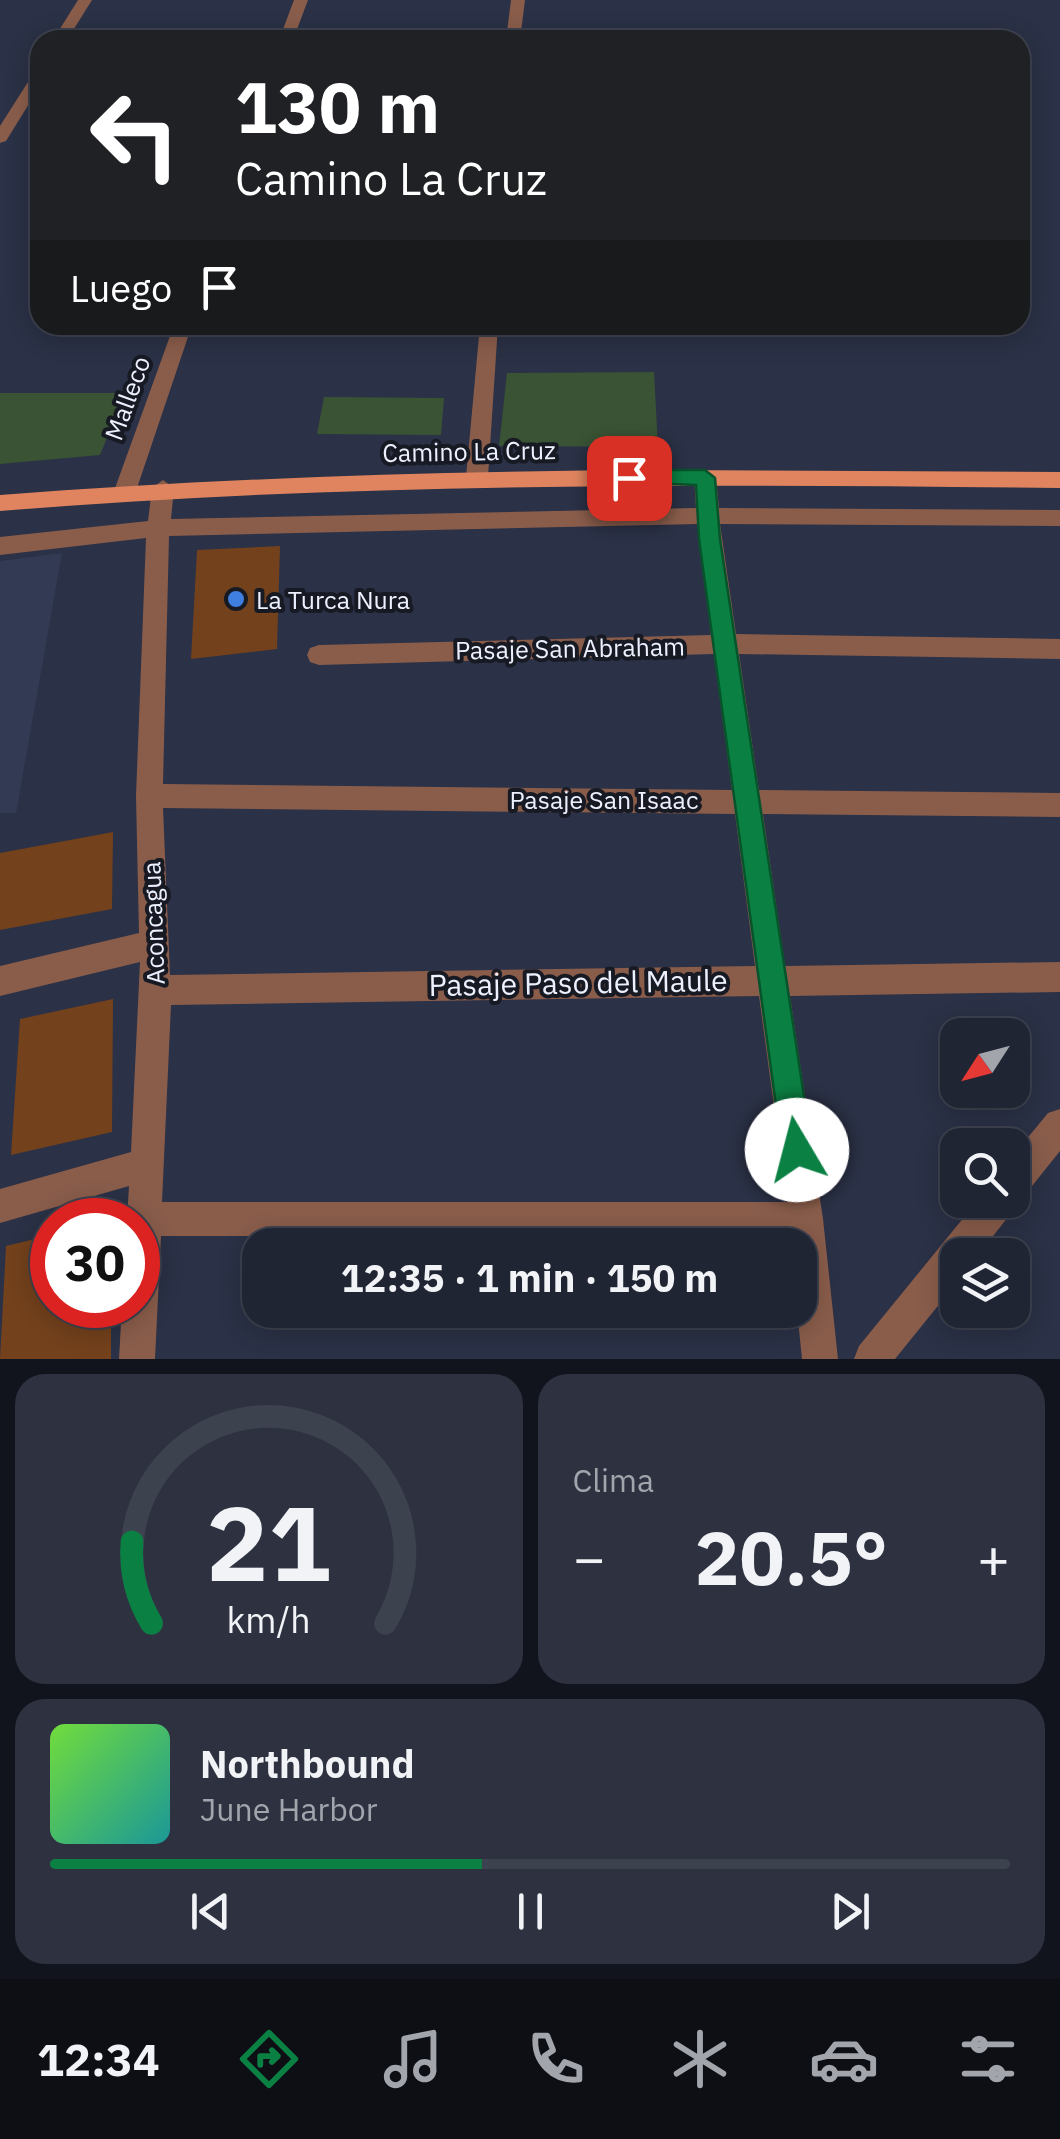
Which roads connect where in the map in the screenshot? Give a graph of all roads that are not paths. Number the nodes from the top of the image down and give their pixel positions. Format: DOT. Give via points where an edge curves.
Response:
graph roads {
  1 [pos="85,0"];
  2 [pos="301,0"];
  3 [pos="518,0"];
  4 [pos="66,30"];
  5 [pos="290,30"];
  6 [pos="514,30"];
  7 [pos="30,90"];
  8 [pos="19,108"];
  9 [pos="30,108"];
  10 [pos="0,109"];
  11 [pos="0,138"];
  12 [pos="180,335"];
  13 [pos="488,335"];
  14 [pos="477,478"];
  15 [pos="705,478"];
  16 [pos="1060,480"];
  17 [pos="164,488"];
  18 [pos="125,491"];
  19 [pos="0,502"];
  20 [pos="710,516"];
  21 [pos="1060,518"];
  22 [pos="158,528"];
  23 [pos="0,546"];
  24 [pos="727,644"];
  25 [pos="1060,649"];
  26 [pos="319,654"];
  27 [pos="148,796"];
  28 [pos="748,800"];
  29 [pos="1060,804"];
  30 [pos="156,944"];
  31 [pos="773,978"];
  32 [pos="1060,978"];
  33 [pos="0,982"];
  34 [pos="156,990"];
  35 [pos="1060,1125"];
  36 [pos="1030,1162"];
  37 [pos="144,1165"];
  38 [pos="144,1198"];
  39 [pos="0,1206"];
  40 [pos="986,1218"];
  41 [pos="160,1219"];
  42 [pos="806,1219"];
  43 [pos="139,1328"];
  44 [pos="137,1359"];
  45 [pos="820,1359"];
  46 [pos="872,1359"];
  1 -- 4 [label="street"];
  2 -- 5 [label="street"];
  3 -- 6 [label="street"];
  7 -- 8 [label="street"];
  8 -- 9 [label="street"];
  8 -- 10 [label="street"];
  8 -- 11 [label="street"];
  12 -- 18 [label="street, Malleco"];
  13 -- 14 [label="street"];
  14 -- 15 [label="main road, Camino La Cruz"];
  14 -- 17 [label="main road, Camino La Cruz"];
  15 -- 16 [label="main road, Camino La Cruz"];
  15 -- 20 [label="street"];
  17 -- 18 [label="main road, Camino La Cruz"];
  17 -- 22 [label="street, Aconcagua"];
  18 -- 19 [label="main road, Camino La Cruz"];
  20 -- 21 [label="street"];
  20 -- 22 [label="street"];
  20 -- 24 [label="street"];
  22 -- 23 [label="street"];
  22 -- 27 [label="street, Aconcagua"];
  24 -- 25 [label="street, Pasaje San Abraham"];
  24 -- 26 [label="street, Pasaje San Abraham"];
  24 -- 28 [label="street"];
  27 -- 28 [label="street, Pasaje San Isaac"];
  27 -- 30 [label="street, Aconcagua"];
  28 -- 29 [label="street, Pasaje San Isaac"];
  28 -- 31 [label="street"];
  30 -- 33 [label="street"];
  30 -- 34 [label="street, Aconcagua"];
  31 -- 32 [label="street, Pasaje Paso del Maule"];
  31 -- 34 [label="street, Pasaje Paso del Maule"];
  31 -- 42 [label="street"];
  34 -- 37 [label="street, Aconcagua"];
  35 -- 36 [label="street"];
  37 -- 38 [label="street, Aconcagua"];
  37 -- 39 [label="street"];
  40 -- 46 [label="street"];
  41 -- 42 [label="street"];
  42 -- 45 [label="street"];
  43 -- 44 [label="street, Aconcagua"];
}
